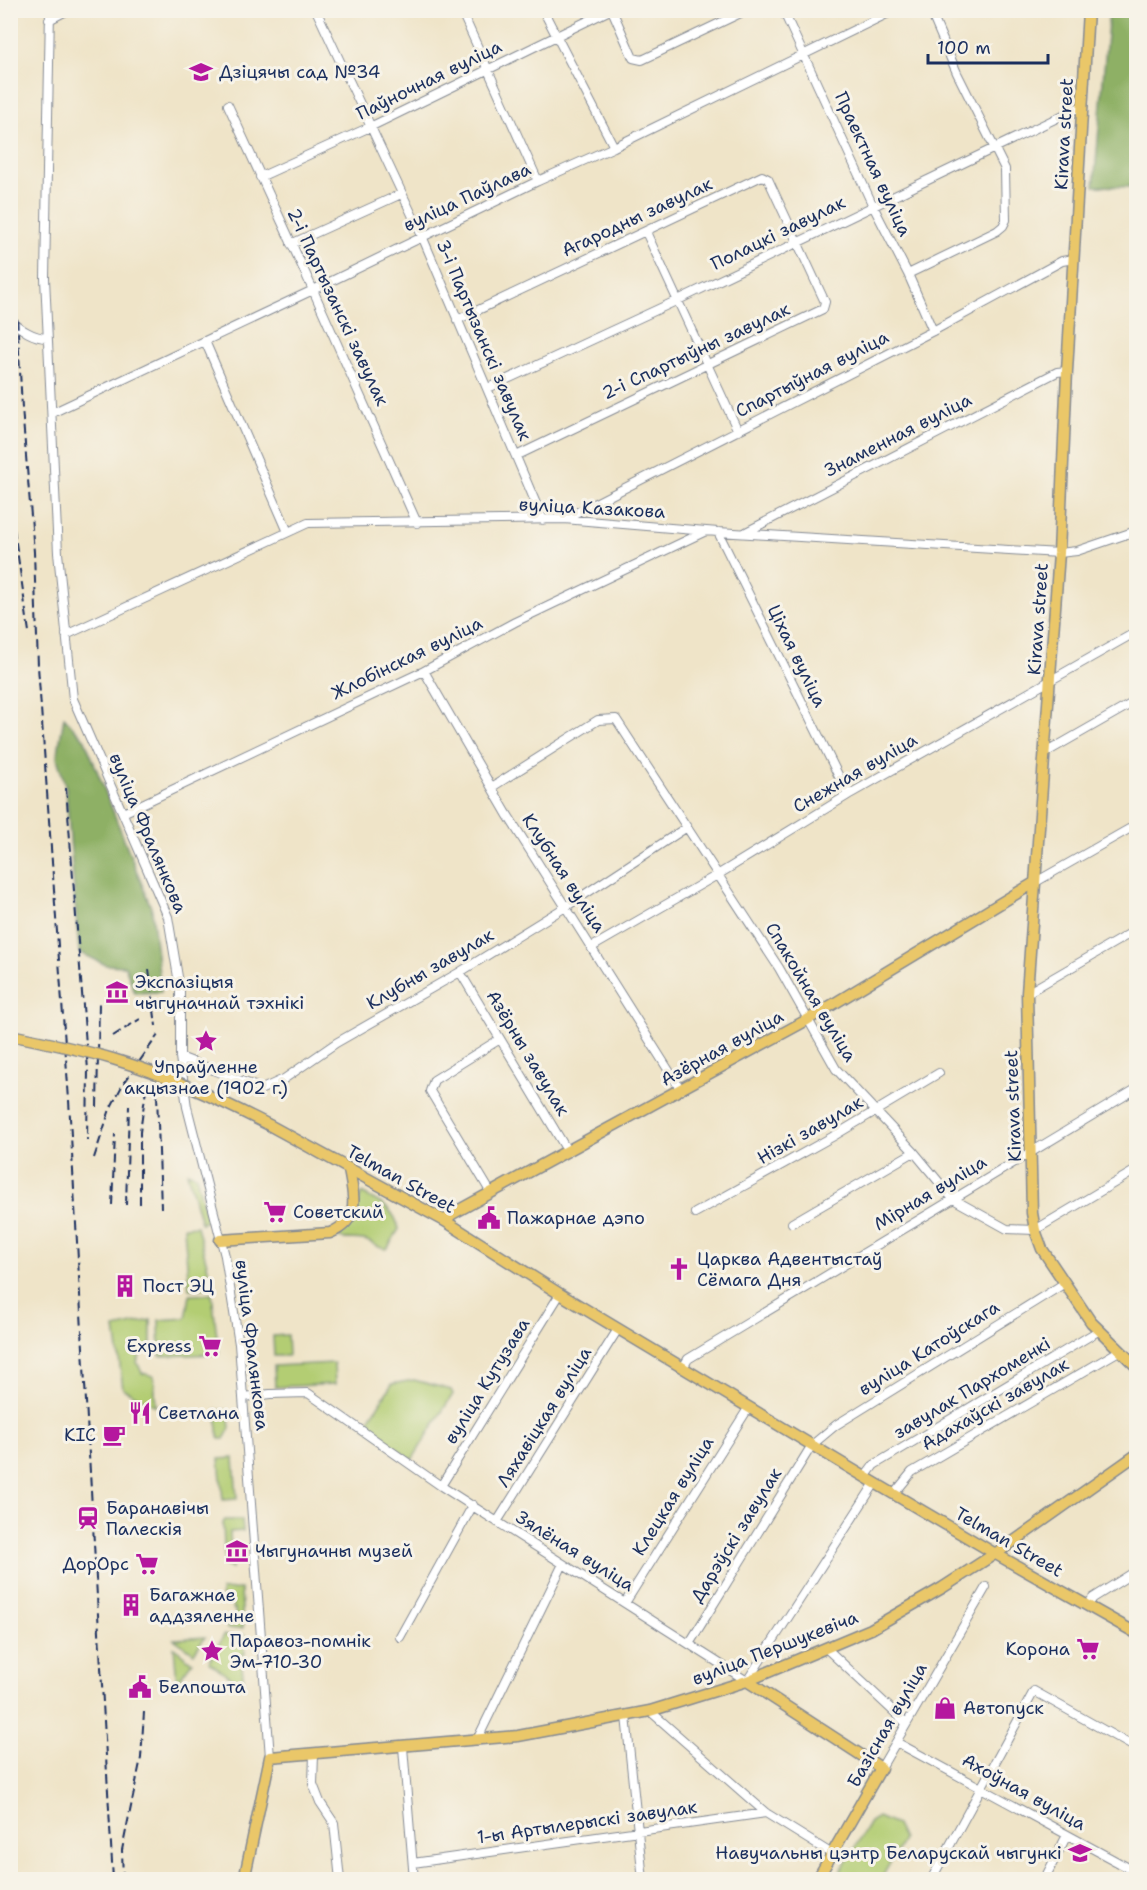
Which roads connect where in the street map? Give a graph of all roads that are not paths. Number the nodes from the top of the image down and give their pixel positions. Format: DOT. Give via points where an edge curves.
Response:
graph roads {
  1 [pos="68,10"];
  2 [pos="316,10"];
  3 [pos="461,10"];
  4 [pos="543,10"];
  5 [pos="611,10"];
  6 [pos="747,10"];
  7 [pos="783,10"];
  8 [pos="895,10"];
  9 [pos="930,10"];
  10 [pos="1088,10"];
  11 [pos="50,15"];
  12 [pos="556,37"];
  13 [pos="803,55"];
  14 [pos="489,69"];
  15 [pos="228,105"];
  16 [pos="1082,106"];
  17 [pos="370,127"];
  18 [pos="614,147"];
  19 [pos="995,148"];
  20 [pos="260,177"];
  21 [pos="538,181"];
  22 [pos="400,194"];
  23 [pos="873,206"];
  24 [pos="646,232"];
  25 [pos="422,236"];
  26 [pos="798,242"];
  27 [pos="291,244"];
  28 [pos="1074,259"];
  29 [pos="908,274"];
  30 [pos="313,290"];
  31 [pos="678,300"];
  32 [pos="10,320"];
  33 [pos="458,320"];
  34 [pos="933,331"];
  35 [pos="47,338"];
  36 [pos="205,341"];
  37 [pos="706,363"];
  38 [pos="1067,371"];
  39 [pos="488,388"];
  40 [pos="52,413"];
  41 [pos="738,431"];
  42 [pos="516,456"];
  43 [pos="564,519"];
  44 [pos="543,520"];
  45 [pos="417,522"];
  46 [pos="705,531"];
  47 [pos="1137,531"];
  48 [pos="288,532"];
  49 [pos="718,532"];
  50 [pos="746,533"];
  51 [pos="1059,553"];
  52 [pos="1137,632"];
  53 [pos="66,635"];
  54 [pos="424,670"];
  55 [pos="1049,681"];
  56 [pos="1137,700"];
  57 [pos="1045,753"];
  58 [pos="492,787"];
  59 [pos="848,795"];
  60 [pos="123,813"];
  61 [pos="1137,825"];
  62 [pos="687,827"];
  63 [pos="719,874"];
  64 [pos="1034,883"];
  65 [pos="567,906"];
  66 [pos="1137,930"];
  67 [pos="592,947"];
  68 [pos="460,972"];
  69 [pos="1027,993"];
  70 [pos="807,1020"];
  71 [pos="10,1035"];
  72 [pos="500,1039"];
  73 [pos="180,1057"];
  74 [pos="939,1072"];
  75 [pos="1137,1089"];
  76 [pos="681,1090"];
  77 [pos="877,1111"];
  78 [pos="1031,1151"];
  79 [pos="568,1152"];
  80 [pos="915,1152"];
  81 [pos="347,1168"];
  82 [pos="1137,1170"];
  83 [pos="491,1193"];
  84 [pos="952,1199"];
  85 [pos="695,1213"];
  86 [pos="445,1221"];
  87 [pos="792,1223"];
  88 [pos="1035,1230"];
  89 [pos="220,1240"];
  90 [pos="1065,1283"];
  91 [pos="560,1294"];
  92 [pos="618,1329"];
  93 [pos="1098,1331"];
  94 [pos="1119,1351"];
  95 [pos="1137,1366"];
  96 [pos="683,1368"];
  97 [pos="244,1397"];
  98 [pos="749,1407"];
  99 [pos="812,1444"];
  100 [pos="1137,1455"];
  101 [pos="870,1480"];
  102 [pos="441,1486"];
  103 [pos="894,1494"];
  104 [pos="473,1505"];
  105 [pos="497,1522"];
  106 [pos="994,1553"];
  107 [pos="563,1564"];
  108 [pos="1137,1571"];
  109 [pos="986,1587"];
  110 [pos="625,1603"];
  111 [pos="1087,1606"];
  112 [pos="1137,1634"];
  113 [pos="400,1637"];
  114 [pos="689,1644"];
  115 [pos="826,1648"];
  116 [pos="747,1681"];
  117 [pos="650,1711"];
  118 [pos="626,1716"];
  119 [pos="906,1723"];
  120 [pos="477,1740"];
  121 [pos="896,1742"];
  122 [pos="403,1747"];
  123 [pos="1137,1748"];
  124 [pos="314,1754"];
  125 [pos="270,1757"];
  126 [pos="882,1768"];
  127 [pos="982,1787"];
  128 [pos="766,1813"];
  129 [pos="638,1832"];
  130 [pos="1067,1835"];
  131 [pos="832,1854"];
  132 [pos="413,1863"];
  133 [pos="1137,1872"];
  134 [pos="244,1880"];
  135 [pos="340,1880"];
  136 [pos="414,1880"];
  137 [pos="643,1880"];
  138 [pos="817,1880"];
  139 [pos="931,1880"];
  140 [pos="1044,1880"];
  1 -- 11 [label="street"];
  2 -- 17 [label="street, 3-і Партызанскі завулак"];
  3 -- 14 [label="street"];
  4 -- 12 [label="street"];
  5 -- 6 [label="street" via="637,61"];
  5 -- 12 [label="street, Паўночная вуліца"];
  7 -- 13 [label="street, Праектная вуліца"];
  8 -- 13 [label="street, вуліца Паўлава"];
  9 -- 19 [label="street"];
  10 -- 16 [label="main road, Kirava street"];
  11 -- 35 [label="street, вуліца Фралянкова"];
  12 -- 14 [label="street, Паўночная вуліца"];
  12 -- 18 [label="street"];
  13 -- 18 [label="street, вуліца Паўлава"];
  13 -- 23 [label="street, Праектная вуліца"];
  14 -- 17 [label="street, Паўночная вуліца"];
  14 -- 21 [label="street"];
  15 -- 20 [label="street, 2-і Партызанскі завулак"];
  16 -- 19 [label="street, Полацкі завулак"];
  16 -- 28 [label="main road, Kirava street"];
  17 -- 20 [label="street, Паўночная вуліца"];
  17 -- 22 [label="street, 3-і Партызанскі завулак"];
  18 -- 21 [label="street, вуліца Паўлава"];
  19 -- 23 [label="street, Полацкі завулак"];
  19 -- 29 [label="street" via="1006,174 1003,226"];
  20 -- 27 [label="street, 2-і Партызанскі завулак"];
  21 -- 25 [label="street, вуліца Паўлава"];
  22 -- 25 [label="street, 3-і Партызанскі завулак"];
  22 -- 27 [label="street"];
  23 -- 26 [label="street, Полацкі завулак"];
  23 -- 29 [label="street, Праектная вуліца"];
  24 -- 26 [label="street, Агародны завулак" via="762,176 768,179"];
  24 -- 31 [label="street"];
  24 -- 33 [label="street, Агародны завулак"];
  25 -- 30 [label="street, вуліца Паўлава"];
  25 -- 33 [label="street, 3-і Партызанскі завулак"];
  26 -- 31 [label="street, Полацкі завулак"];
  26 -- 37 [label="street, 2-і Спартыўны завулак" via="825,302 823,309"];
  27 -- 30 [label="street, 2-і Партызанскі завулак"];
  28 -- 34 [label="street, Спартыўная вуліца" via="1062,261"];
  28 -- 38 [label="main road, Kirava street"];
  29 -- 34 [label="street, Праектная вуліца"];
  30 -- 36 [label="street, вуліца Паўлава"];
  30 -- 45 [label="street, 2-і Партызанскі завулак"];
  31 -- 37 [label="street"];
  31 -- 39 [label="street, Полацкі завулак"];
  32 -- 35 [label="street" via="39,338"];
  33 -- 39 [label="street, 3-і Партызанскі завулак"];
  34 -- 41 [label="street, Спартыўная вуліца"];
  35 -- 40 [label="street, вуліца Фралянкова"];
  36 -- 40 [label="street, вуліца Паўлава"];
  36 -- 48 [label="street"];
  37 -- 41 [label="street"];
  37 -- 42 [label="street, 2-і Спартыўны завулак"];
  38 -- 50 [label="street, Знаменная вуліца" via="1057,372"];
  38 -- 51 [label="main road, Kirava street"];
  39 -- 42 [label="street, 3-і Партызанскі завулак"];
  40 -- 53 [label="street, вуліца Фралянкова"];
  41 -- 43 [label="street, Спартыўная вуліца"];
  42 -- 44 [label="street, 3-і Партызанскі завулак"];
  43 -- 44 [label="street, вуліца Казакова"];
  43 -- 46 [label="street, вуліца Казакова"];
  44 -- 45 [label="street, вуліца Казакова"];
  45 -- 48 [label="street, вуліца Казакова" via="308,523"];
  46 -- 49 [label="street, вуліца Казакова"];
  46 -- 54 [label="street, Жлобінская вуліца"];
  47 -- 51 [label="street, вуліца Казакова"];
  48 -- 53 [label="street, вуліца Казакова"];
  49 -- 50 [label="street, вуліца Казакова"];
  49 -- 59 [label="street, Ціхая вуліца"];
  50 -- 51 [label="street, вуліца Казакова"];
  51 -- 55 [label="main road, Kirava street"];
  52 -- 55 [label="street, Снежная вуліца"];
  53 -- 60 [label="street, вуліца Фралянкова" via="73,699"];
  54 -- 58 [label="street, Клубная вуліца"];
  54 -- 60 [label="street, Жлобінская вуліца"];
  55 -- 57 [label="main road, Kirava street"];
  55 -- 59 [label="street, Снежная вуліца"];
  56 -- 57 [label="street"];
  57 -- 64 [label="main road, Kirava street"];
  58 -- 62 [label="street, Спакойная вуліца" via="597,720 616,719"];
  58 -- 65 [label="street, Клубная вуліца"];
  59 -- 63 [label="street, Снежная вуліца"];
  60 -- 73 [label="street, вуліца Фралянкова" via="168,917 180,988"];
  61 -- 64 [label="street, Азёрная вуліца"];
  62 -- 63 [label="street, Спакойная вуліца"];
  62 -- 65 [label="street, Клубны завулак"];
  63 -- 67 [label="street, Снежная вуліца"];
  63 -- 70 [label="street, Спакойная вуліца"];
  64 -- 69 [label="main road, Kirava street"];
  64 -- 70 [label="main road, Азёрная вуліца"];
  65 -- 67 [label="street, Клубная вуліца"];
  65 -- 68 [label="street, Клубны завулак"];
  66 -- 69 [label="street"];
  67 -- 76 [label="street, Клубная вуліца"];
  68 -- 72 [label="street, Азёрны завулак"];
  68 -- 73 [label="street, Клубны завулак" via="262,1089"];
  69 -- 78 [label="main road, Kirava street"];
  70 -- 76 [label="main road, Азёрная вуліца"];
  70 -- 77 [label="street, Спакойная вуліца" via="836,1069"];
  71 -- 81 [label="main road, Telman Street, bridge" via="113,1059 162,1075 219,1099"];
  72 -- 79 [label="street, Азёрны завулак"];
  72 -- 83 [label="street" via="434,1080 430,1091"];
  73 -- 89 [label="street, вуліца Фралянкова" via="187,1107"];
  74 -- 77 [label="street, Нізкі завулак"];
  75 -- 78 [label="street, Мірная вуліца"];
  76 -- 79 [label="main road, Азёрная вуліца"];
  77 -- 80 [label="street, Спакойная вуліца"];
  77 -- 85 [label="street, Нізкі завулак"];
  78 -- 84 [label="street, Мірная вуліца"];
  78 -- 88 [label="main road, Kirava street"];
  79 -- 83 [label="main road, Азёрная вуліца"];
  80 -- 84 [label="street, Спакойная вуліца"];
  80 -- 87 [label="street"];
  81 -- 86 [label="main road, Telman Street"];
  81 -- 89 [label="main road" via="353,1212 339,1229 330,1233"];
  82 -- 88 [label="street"];
  83 -- 86 [label="main road, Азёрная вуліца"];
  84 -- 88 [label="street, Спакойная вуліца" via="1006,1228"];
  84 -- 96 [label="street, Мірная вуліца" via="688,1359"];
  86 -- 91 [label="main road, Telman Street"];
  88 -- 90 [label="main road" via="1042,1249"];
  89 -- 97 [label="street, вуліца Фралянкова" via="230,1277"];
  90 -- 93 [label="main road"];
  90 -- 99 [label="street, вуліца Катоўскага" via="836,1425"];
  91 -- 92 [label="main road, Telman Street"];
  91 -- 102 [label="street, вуліца Кутузава"];
  92 -- 96 [label="main road, Telman Street"];
  92 -- 105 [label="street, Ляхавіцкая вуліца"];
  93 -- 94 [label="main road"];
  93 -- 101 [label="street, завулак Пархоменкі" via="874,1465"];
  94 -- 95 [label="main road"];
  94 -- 103 [label="street, Адахаўскі завулак" via="912,1472"];
  96 -- 98 [label="main road, Telman Street"];
  97 -- 102 [label="street, Зялёная вуліца" via="308,1393"];
  97 -- 125 [label="street, вуліца Фралянкова"];
  98 -- 99 [label="main road, Telman Street"];
  98 -- 110 [label="street, Клецкая вуліца"];
  99 -- 101 [label="main road"];
  99 -- 114 [label="street, Дарэўскі завулак"];
  100 -- 106 [label="main road, вуліца Першукевіча"];
  101 -- 103 [label="main road, Telman Street"];
  101 -- 116 [label="street, завулак Пархоменкі"];
  102 -- 104 [label="street, Зялёная вуліца"];
  103 -- 106 [label="main road, Telman Street"];
  104 -- 105 [label="street, Зялёная вуліца"];
  104 -- 113 [label="street"];
  105 -- 107 [label="street, Зялёная вуліца"];
  106 -- 111 [label="main road, Telman Street"];
  106 -- 115 [label="main road, вуліца Першукевіча" via="871,1629"];
  107 -- 110 [label="street, Зялёная вуліца"];
  107 -- 120 [label="street"];
  108 -- 111 [label="street" via="1093,1598"];
  109 -- 119 [label="street, Базісная вуліца"];
  110 -- 114 [label="street, Зялёная вуліца"];
  111 -- 112 [label="main road, Telman Street"];
  114 -- 116 [label="street, Зялёная вуліца"];
  115 -- 116 [label="main road, вуліца Першукевіча"];
  115 -- 119 [label="street"];
  116 -- 117 [label="main road, вуліца Першукевіча"];
  116 -- 126 [label="main road, Зялёная вуліца"];
  117 -- 118 [label="main road, вуліца Першукевіча"];
  117 -- 128 [label="street"];
  118 -- 120 [label="main road, вуліца Першукевіча"];
  118 -- 129 [label="street"];
  119 -- 121 [label="street, Базісная вуліца"];
  120 -- 122 [label="main road, вуліца Першукевіча"];
  121 -- 126 [label="street, Базісная вуліца"];
  121 -- 127 [label="street, Ахоўная вуліца"];
  122 -- 124 [label="main road, вуліца Першукевіча"];
  122 -- 132 [label="street"];
  123 -- 127 [label="street" via="1034,1691"];
  124 -- 125 [label="main road, вуліца Першукевіча"];
  124 -- 135 [label="street" via="313,1784 334,1823"];
  125 -- 134 [label="main road, вуліца Фралянкова"];
  126 -- 131 [label="main road, Базісная вуліца"];
  127 -- 130 [label="street, Ахоўная вуліца"];
  127 -- 139 [label="street"];
  128 -- 129 [label="street, 1-ы Артылерыскі завулак"];
  128 -- 131 [label="street"];
  129 -- 132 [label="street, 1-ы Артылерыскі завулак"];
  129 -- 137 [label="street"];
  130 -- 133 [label="street, Ахоўная вуліца"];
  130 -- 140 [label="street"];
  131 -- 138 [label="main road, Базісная вуліца"];
  132 -- 136 [label="street"];
}
